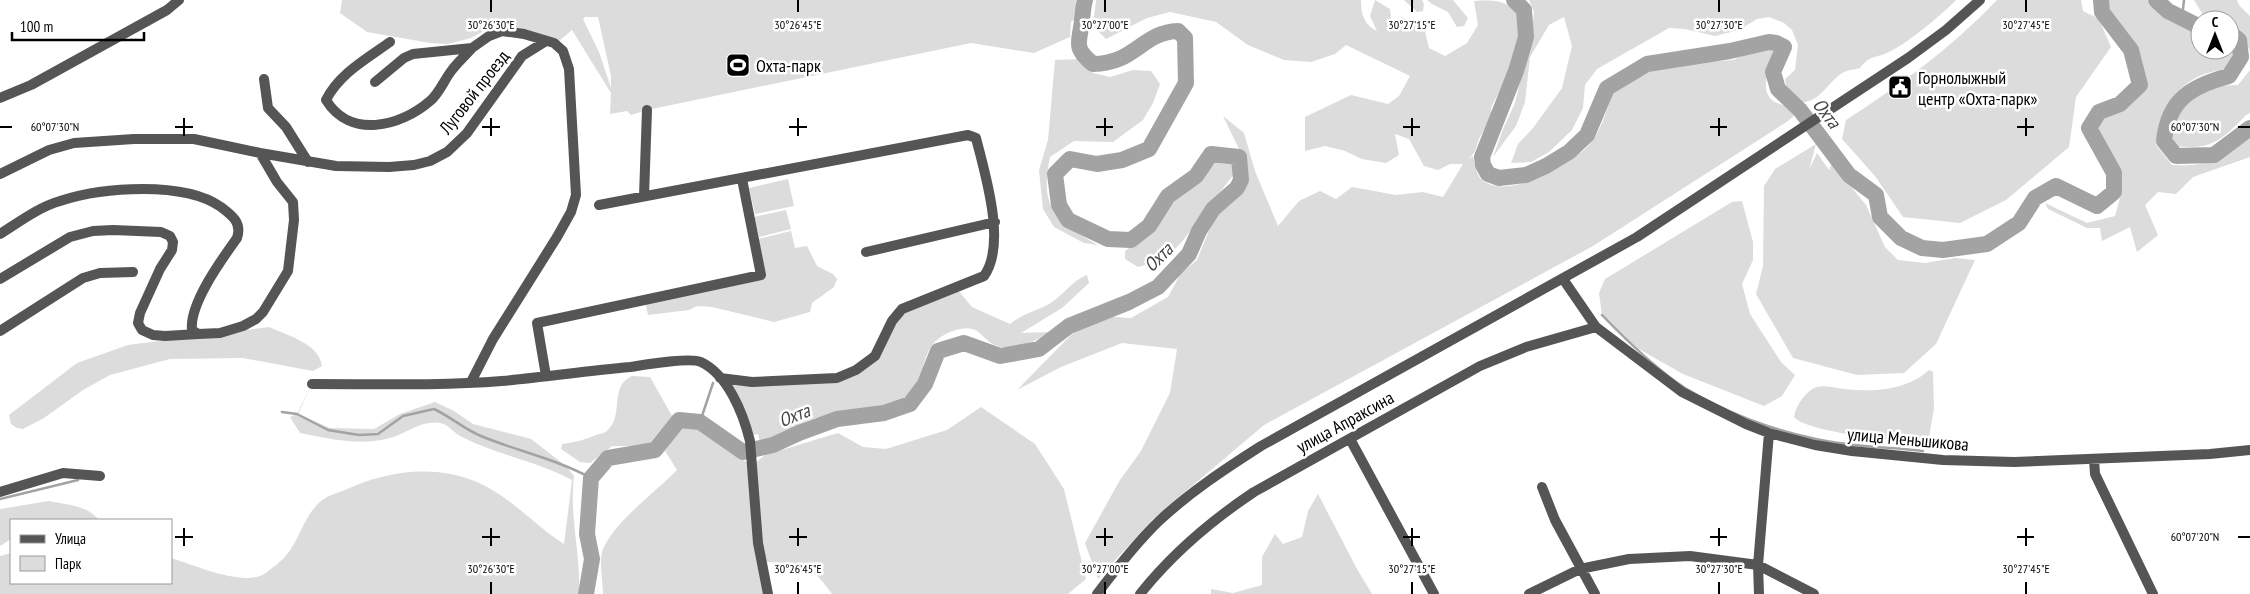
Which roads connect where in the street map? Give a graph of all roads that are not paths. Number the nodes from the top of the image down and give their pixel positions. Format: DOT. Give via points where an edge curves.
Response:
graph roads {
  1 [pos="179,0"];
  2 [pos="1980,0"];
  3 [pos="546,41"];
  4 [pos="390,42"];
  5 [pos="472,48"];
  6 [pos="264,80"];
  7 [pos="375,82"];
  8 [pos="0,98"];
  9 [pos="647,110"];
  10 [pos="260,153"];
  11 [pos="308,162"];
  12 [pos="0,174"];
  13 [pos="742,179"];
  14 [pos="644,196"];
  15 [pos="599,205"];
  16 [pos="995,222"];
  17 [pos="0,234"];
  18 [pos="866,252"];
  19 [pos="133,272"];
  20 [pos="0,279"];
  21 [pos="1563,279"];
  22 [pos="1596,327"];
  23 [pos="0,331"];
  24 [pos="198,334"];
  25 [pos="546,376"];
  26 [pos="720,378"];
  27 [pos="471,382"];
  28 [pos="312,384"];
  29 [pos="1769,433"];
  30 [pos="1350,438"];
  31 [pos="2250,450"];
  32 [pos="2094,460"];
  33 [pos="100,476"];
  34 [pos="1542,487"];
  35 [pos="0,492"];
  36 [pos="1758,565"];
  37 [pos="1580,569"];
  38 [pos="768,594"];
  39 [pos="1097,594"];
  40 [pos="1140,594"];
  41 [pos="1434,594"];
  42 [pos="1529,594"];
  43 [pos="1595,594"];
  44 [pos="1759,594"];
  45 [pos="1814,594"];
  46 [pos="2153,594"];
  1 -- 8 [label="street" via="167,10 32,86"];
  2 -- 21 [label="street" via="1908,58 1637,237"];
  3 -- 5 [label="street" via="502,31"];
  3 -- 11 [label="street, Луговой проезд" via="522,56 467,133 430,161 414,165 365,167"];
  3 -- 27 [label="street" via="559,45 568,63 576,196 557,237 493,339"];
  4 -- 5 [label="street" via="337,83 326,100 333,111 364,125 386,125 411,114 431,100 452,69"];
  5 -- 7 [label="street" via="414,54 404,58"];
  6 -- 11 [label="street" via="268,108 286,127"];
  9 -- 14 [label="street"];
  10 -- 11 [label="street, Луговой проезд"];
  10 -- 12 [label="street, Луговой проезд" via="194,139 97,141 49,150"];
  10 -- 24 [label="street" via="293,202 288,271 256,319 220,333"];
  13 -- 14 [label="street"];
  13 -- 16 [label="street" via="968,135 976,138"];
  13 -- 25 [label="street" via="760,275 537,323"];
  14 -- 15 [label="street"];
  16 -- 18 [label="street"];
  16 -- 26 [label="street" via="990,267 984,276 902,309 892,321 875,356 856,370 836,378 752,382"];
  17 -- 24 [label="street" via="58,201 106,192 172,190 199,195 214,202 238,223 239,230 194,314 192,330"];
  19 -- 23 [label="street" via="100,273 83,278"];
  20 -- 24 [label="street" via="70,237 93,231 162,232 170,236 172,250 140,313 138,324 153,335"];
  21 -- 22 [label="street, улица Меньшикова"];
  21 -- 39 [label="street" via="1261,446 1205,482 1158,521"];
  22 -- 29 [label="street, улица Меньшикова" via="1682,392"];
  22 -- 30 [label="street, улица Апраксина" via="1526,347 1480,366"];
  25 -- 26 [label="street" via="690,360 711,368"];
  25 -- 27 [label="street"];
  26 -- 38 [label="street" via="742,414 750,441 758,543"];
  27 -- 28 [label="street"];
  29 -- 32 [label="street, улица Меньшикова" via="1852,451 1943,460"];
  29 -- 36 [label="street"];
  30 -- 40 [label="street, улица Апраксина" via="1220,514 1154,576"];
  30 -- 41 [label="street"];
  31 -- 32 [label="street, улица Меньшикова"];
  32 -- 46 [label="street" via="2095,474"];
  33 -- 35 [label="street" via="63,474"];
  34 -- 37 [label="street"];
  36 -- 37 [label="street" via="1690,556 1629,559"];
  36 -- 44 [label="street"];
  36 -- 45 [label="street"];
  37 -- 42 [label="street"];
  37 -- 43 [label="street"];
}
